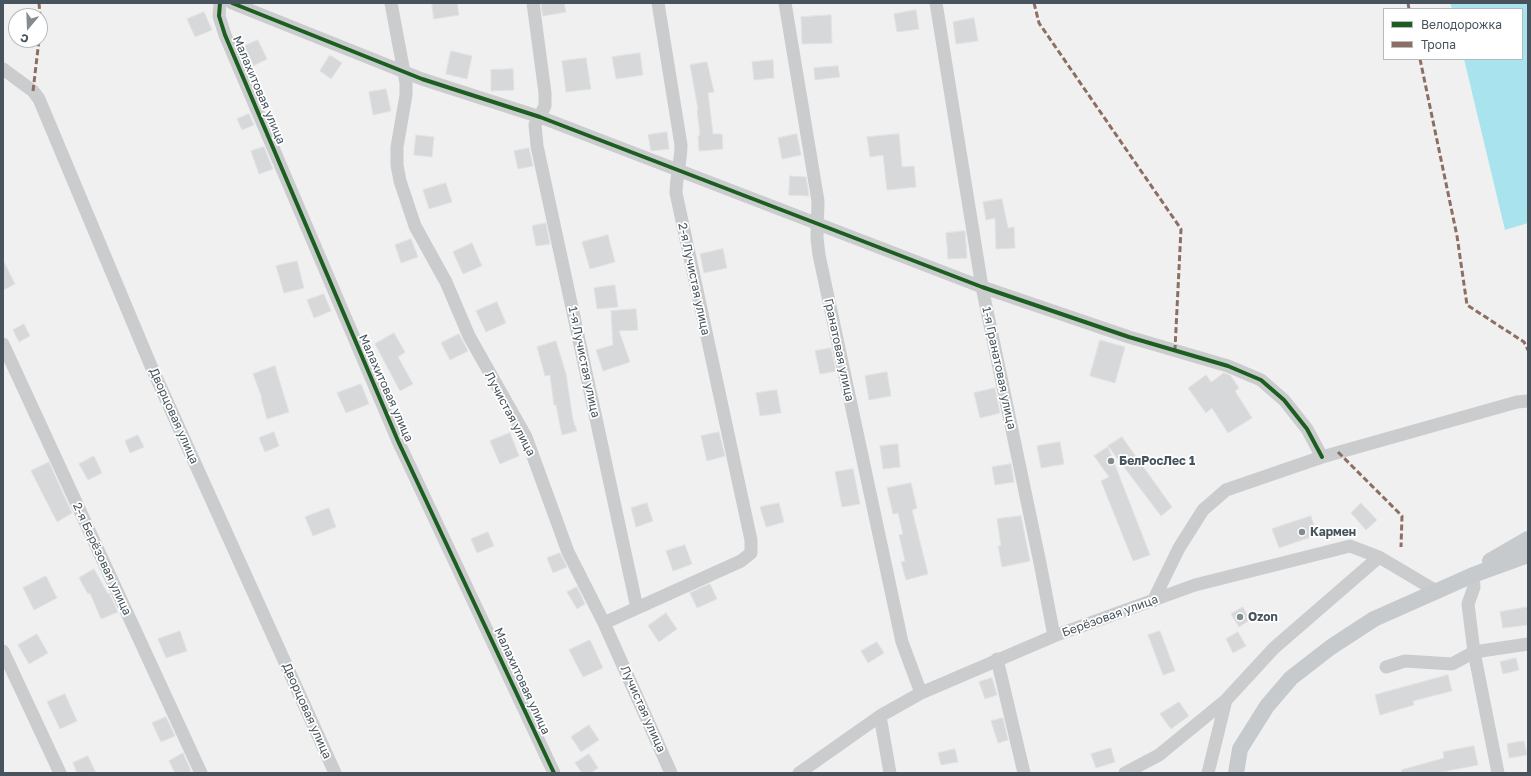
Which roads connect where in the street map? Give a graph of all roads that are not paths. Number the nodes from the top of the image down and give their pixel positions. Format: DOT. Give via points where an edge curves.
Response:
graph roads {
  1 [pos="220,3"];
  2 [pos="232,3"];
  3 [pos="391,3"];
  4 [pos="533,3"];
  5 [pos="658,3"];
  6 [pos="785,3"];
  7 [pos="936,3"];
  8 [pos="266,9"];
  9 [pos="3,69"];
  10 [pos="403,70"];
  11 [pos="540,117"];
  12 [pos="679,170"];
  13 [pos="818,225"];
  14 [pos="982,287"];
  15 [pos="3,344"];
  16 [pos="1528,401"];
  17 [pos="1322,457"];
  18 [pos="1528,539"];
  19 [pos="1528,555"];
  20 [pos="1379,557"];
  21 [pos="1473,575"];
  22 [pos="1438,592"];
  23 [pos="1153,601"];
  24 [pos="637,608"];
  25 [pos="604,623"];
  26 [pos="1054,636"];
  27 [pos="1528,644"];
  28 [pos="3,651"];
  29 [pos="1474,652"];
  30 [pos="997,659"];
  31 [pos="1386,666"];
  32 [pos="921,693"];
  33 [pos="1226,700"];
  34 [pos="880,716"];
  35 [pos="60,773"];
  36 [pos="201,773"];
  37 [pos="335,773"];
  38 [pos="554,773"];
  39 [pos="671,773"];
  40 [pos="799,773"];
  41 [pos="890,773"];
  42 [pos="1024,773"];
  43 [pos="1125,773"];
  44 [pos="1208,773"];
  45 [pos="1236,773"];
  46 [pos="1498,773"];
  1 -- 38 [label="street, Малахитовая улица" via="220,16 225,35 322,266 398,441"];
  2 -- 8 [label="street"];
  3 -- 10 [label="street, Лучистая улица"];
  4 -- 11 [label="street, 1-я Лучистая улица" via="545,93 545,106"];
  5 -- 12 [label="street, 2-я Лучистая улица" via="681,145"];
  6 -- 13 [label="street, Гранатовая улица" via="818,201"];
  7 -- 14 [label="street, 1-я Гранатовая улица"];
  8 -- 10 [label="street"];
  9 -- 37 [label="street, Дворцовая улица" via="33,91 39,99 151,366"];
  10 -- 11 [label="street" via="422,79"];
  10 -- 25 [label="street, Лучистая улица" via="406,95 397,165 415,226 446,282 468,336 526,437 565,545"];
  11 -- 12 [label="street"];
  11 -- 24 [label="street, 1-я Лучистая улица" via="535,125 537,146"];
  12 -- 13 [label="street"];
  12 -- 24 [label="street, 2-я Лучистая улица" via="676,193 751,540 751,553 741,561"];
  13 -- 14 [label="street"];
  13 -- 32 [label="street, Гранатовая улица" via="819,255 902,642"];
  14 -- 17 [label="street" via="1129,337 1228,366 1261,380 1284,400 1307,429"];
  14 -- 26 [label="street, 1-я Гранатовая улица"];
  15 -- 36 [label="street, 2-я Берёзовая улица"];
  16 -- 17 [label="street"];
  17 -- 23 [label="street" via="1226,490 1203,510 1179,548"];
  18 -- 22 [label="main road"];
  19 -- 21 [label="main road"];
  20 -- 22 [label="street, Берёзовая улица"];
  20 -- 23 [label="street, Берёзовая улица" via="1350,546 1196,585"];
  20 -- 33 [label="street" via="1274,648"];
  21 -- 22 [label="main road"];
  21 -- 29 [label="street" via="1474,587 1468,604"];
  22 -- 45 [label="main road" via="1374,619 1291,678 1267,706 1240,749"];
  23 -- 26 [label="street, Берёзовая улица"];
  24 -- 25 [label="street"];
  25 -- 39 [label="street, Лучистая улица"];
  26 -- 30 [label="street, Берёзовая улица"];
  27 -- 29 [label="street"];
  28 -- 35 [label="street"];
  29 -- 31 [label="street" via="1452,664 1405,662"];
  29 -- 46 [label="street"];
  30 -- 32 [label="street, Берёзовая улица"];
  30 -- 42 [label="street"];
  32 -- 34 [label="street, Берёзовая улица"];
  33 -- 43 [label="street" via="1159,755"];
  33 -- 44 [label="street"];
  34 -- 40 [label="street, Берёзовая улица"];
  34 -- 41 [label="street"];
}
